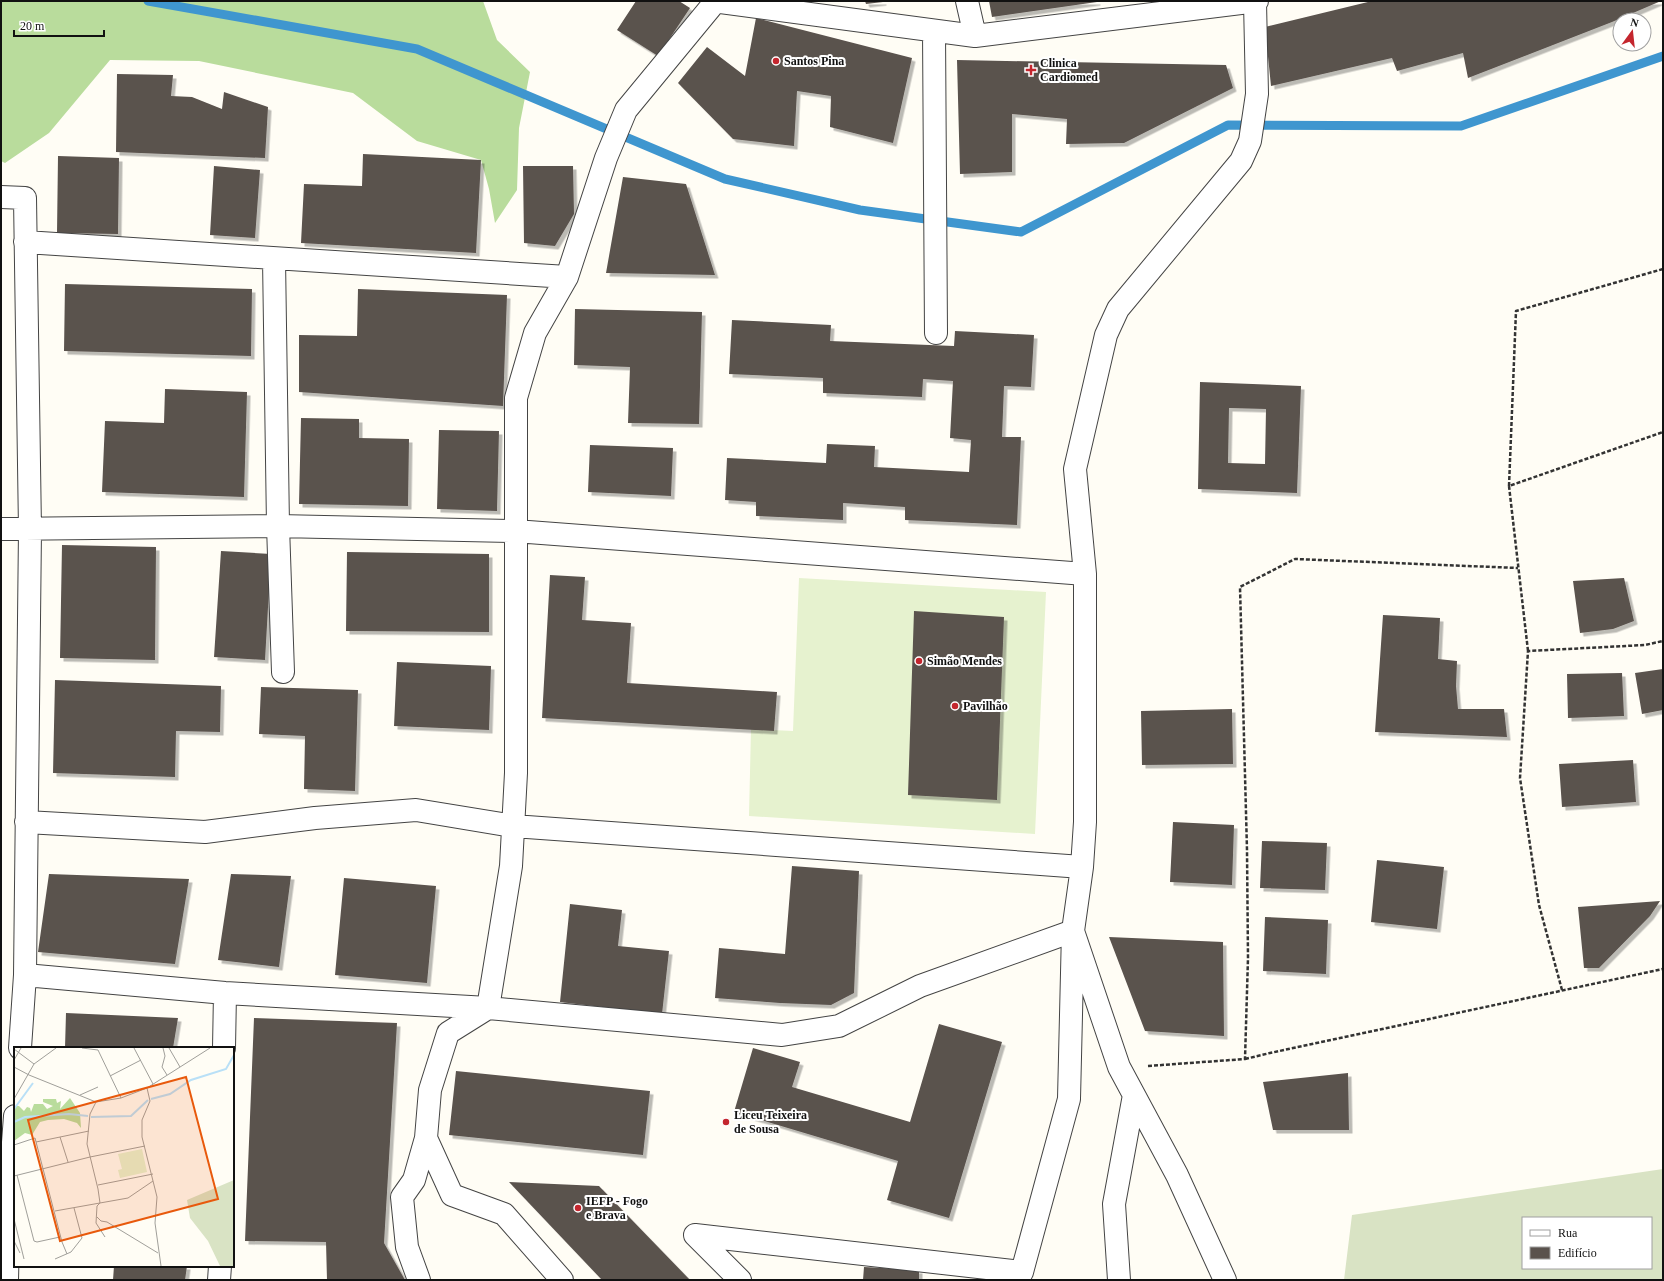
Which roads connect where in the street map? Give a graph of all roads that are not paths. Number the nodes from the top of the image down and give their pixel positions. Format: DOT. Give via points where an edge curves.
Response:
graph roads {
  1 [pos="967,1"];
  2 [pos="1256,1"];
  3 [pos="714,2"];
  4 [pos="934,31"];
  5 [pos="974,36"];
  6 [pos="1,197"];
  7 [pos="25,242"];
  8 [pos="274,259"];
  9 [pos="567,277"];
  10 [pos="936,333"];
  11 [pos="278,526"];
  12 [pos="1,529"];
  13 [pos="30,530"];
  14 [pos="515,531"];
  15 [pos="1085,574"];
  16 [pos="283,672"];
  17 [pos="26,822"];
  18 [pos="513,826"];
  19 [pos="1082,868"];
  20 [pos="1073,931"];
  21 [pos="25,975"];
  22 [pos="225,993"];
  23 [pos="488,1008"];
  24 [pos="20,1047"];
  25 [pos="224,1047"];
  26 [pos="1134,1095"];
  27 [pos="14,1129"];
  28 [pos="426,1138"];
  29 [pos="5,1242"];
  30 [pos="220,1267"];
  31 [pos="1020,1276"];
  32 [pos="7,1280"];
  33 [pos="219,1280"];
  34 [pos="419,1280"];
  35 [pos="562,1280"];
  36 [pos="740,1280"];
  37 [pos="1119,1280"];
  38 [pos="1224,1280"];
  1 -- 5 [label="street"];
  2 -- 5 [label="street"];
  2 -- 15 [label="street" via="1257,94 1250,141 1241,161 1118,309 1106,335 1075,469"];
  3 -- 4 [label="street"];
  3 -- 9 [label="street" via="626,110 606,158"];
  4 -- 5 [label="street"];
  4 -- 10 [label="street"];
  6 -- 7 [label="street" via="25,198"];
  7 -- 8 [label="street"];
  7 -- 13 [label="street"];
  8 -- 9 [label="street"];
  8 -- 11 [label="street"];
  9 -- 14 [label="street" via="535,333 516,398"];
  11 -- 13 [label="street"];
  11 -- 14 [label="street"];
  11 -- 16 [label="street"];
  12 -- 13 [label="street"];
  13 -- 17 [label="street"];
  14 -- 15 [label="street"];
  14 -- 18 [label="street" via="516,773"];
  15 -- 19 [label="street" via="1085,822"];
  17 -- 18 [label="street" via="205,832 315,818 416,810"];
  17 -- 21 [label="street"];
  18 -- 19 [label="street"];
  18 -- 23 [label="street" via="510,866"];
  19 -- 20 [label="street"];
  20 -- 23 [label="street" via="920,986 839,1026 782,1036"];
  20 -- 26 [label="street" via="1119,1067"];
  20 -- 31 [label="street" via="1069,1100"];
  21 -- 22 [label="street"];
  21 -- 24 [label="street"];
  22 -- 23 [label="street"];
  22 -- 25 [label="street"];
  23 -- 28 [label="street" via="448,1032 430,1090"];
  26 -- 37 [label="street" via="1114,1204"];
  26 -- 38 [label="street" via="1177,1175"];
  27 -- 29 [label="street"];
  28 -- 34 [label="street" via="414,1180 402,1197 407,1247"];
  28 -- 35 [label="street" via="452,1196 504,1214"];
  29 -- 32 [label="street"];
  30 -- 33 [label="street"];
  31 -- 36 [label="street" via="695,1235"];
}
